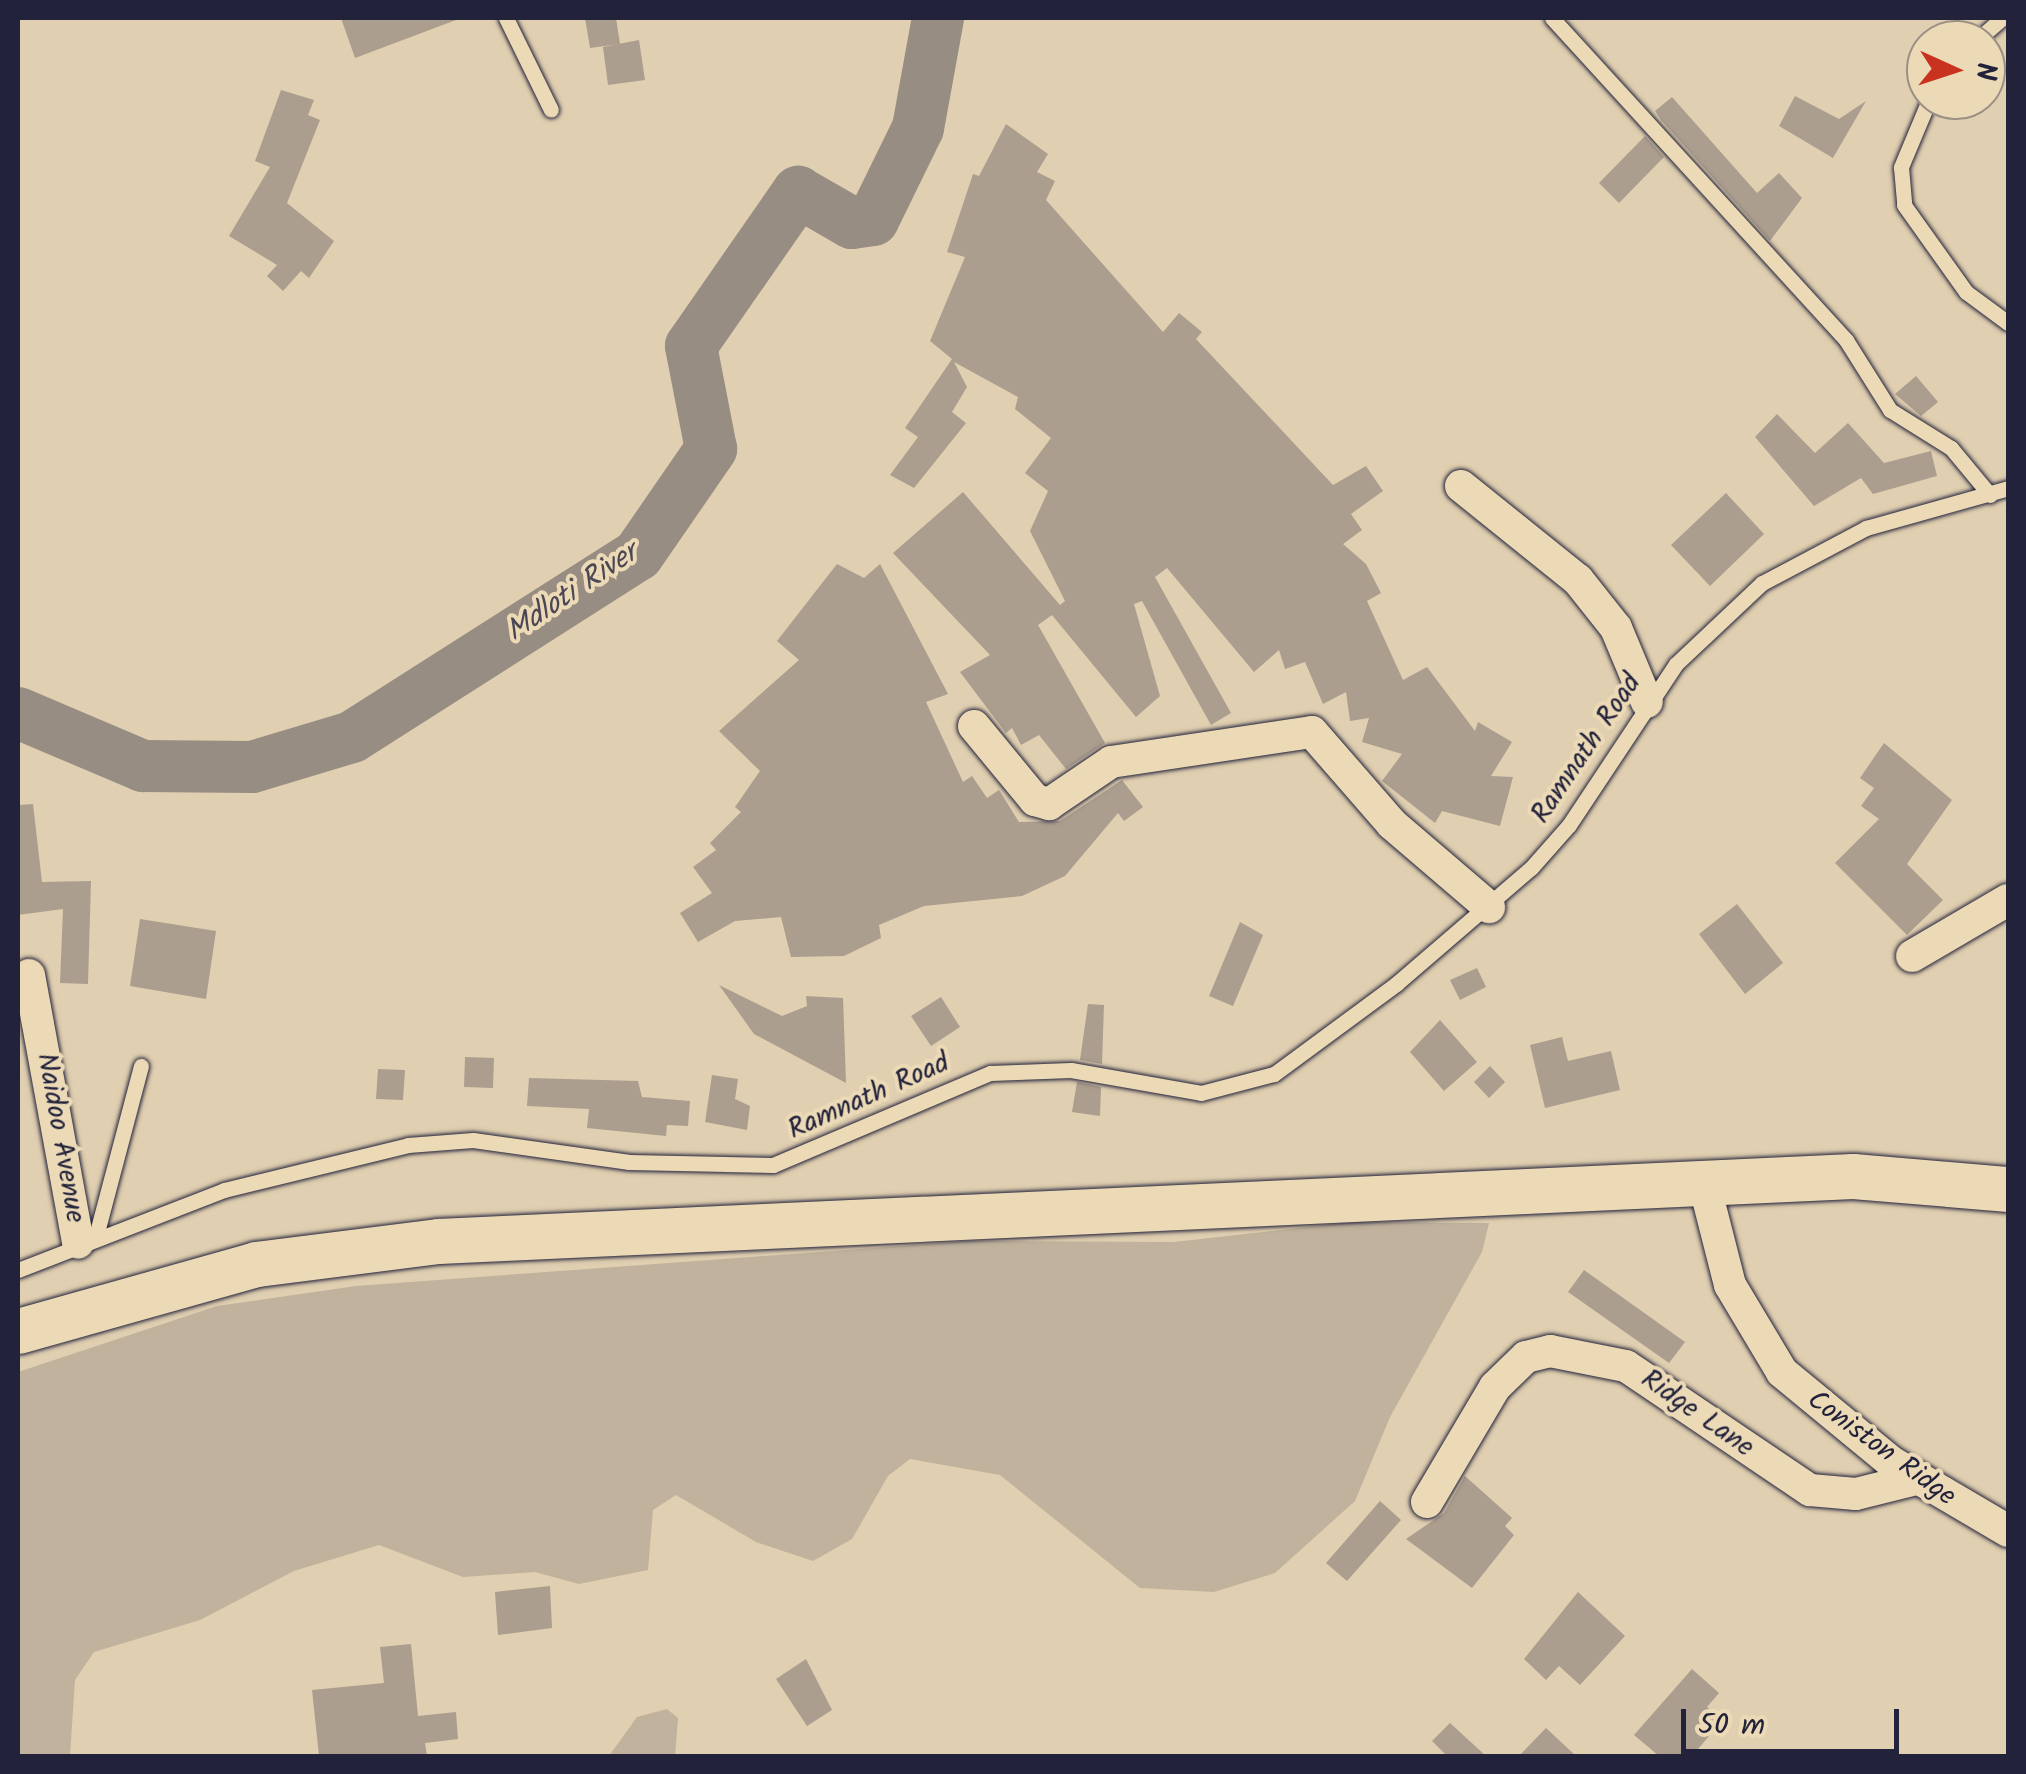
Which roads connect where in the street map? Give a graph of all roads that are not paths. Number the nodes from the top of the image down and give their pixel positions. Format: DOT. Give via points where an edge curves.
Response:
graph roads {
  1 [pos="506,18"];
  2 [pos="1552,18"];
  3 [pos="552,110"];
  4 [pos="1921,120"];
  5 [pos="2008,323"];
  6 [pos="1461,486"];
  7 [pos="2008,488"];
  8 [pos="1990,495"];
  9 [pos="1647,702"];
  10 [pos="974,726"];
  11 [pos="2008,900"];
  12 [pos="1489,907"];
  13 [pos="1912,956"];
  14 [pos="28,975"];
  15 [pos="141,1066"];
  16 [pos="1704,1183"];
  17 [pos="2008,1189"];
  18 [pos="87,1239"];
  19 [pos="18,1270"];
  20 [pos="18,1331"];
  21 [pos="1916,1479"];
  22 [pos="1427,1502"];
  23 [pos="2008,1531"];
  1 -- 3 [label="lane"];
  2 -- 8 [label="lane" via="1846,340 1890,410 1951,448"];
  4 -- 5 [label="lane" via="1901,167 1904,205 1966,292"];
  6 -- 9 [label="street" via="1578,580 1616,628"];
  7 -- 8 [label="lane, Ramnath Road"];
  8 -- 9 [label="lane, Ramnath Road" via="1866,528 1789,566 1730,609"];
  9 -- 12 [label="lane, Ramnath Road" via="1569,825"];
  10 -- 12 [label="street" via="1035,800 1048,804 1112,762 1312,732 1392,824"];
  11 -- 13 [label="street"];
  12 -- 18 [label="lane, Ramnath Road" via="1297,1062 1222,1090 1164,1090 1071,1070 990,1074 900,1107 798,1159 725,1169 473,1140 408,1145 334,1158"];
  14 -- 18 [label="street, Naidoo Avenue"];
  15 -- 18 [label="lane"];
  16 -- 17 [label="street" via="1853,1176"];
  16 -- 20 [label="street" via="384,1246 256,1264"];
  16 -- 21 [label="street, Coniston Ridge" via="1730,1285 1752,1331 1804,1394"];
  18 -- 19 [label="lane, Ramnath Road"];
  21 -- 22 [label="street, Ridge Lane" via="1856,1494 1810,1490 1626,1366 1550,1350 1526,1358 1494,1387"];
  21 -- 23 [label="street, Coniston Ridge"];
}
